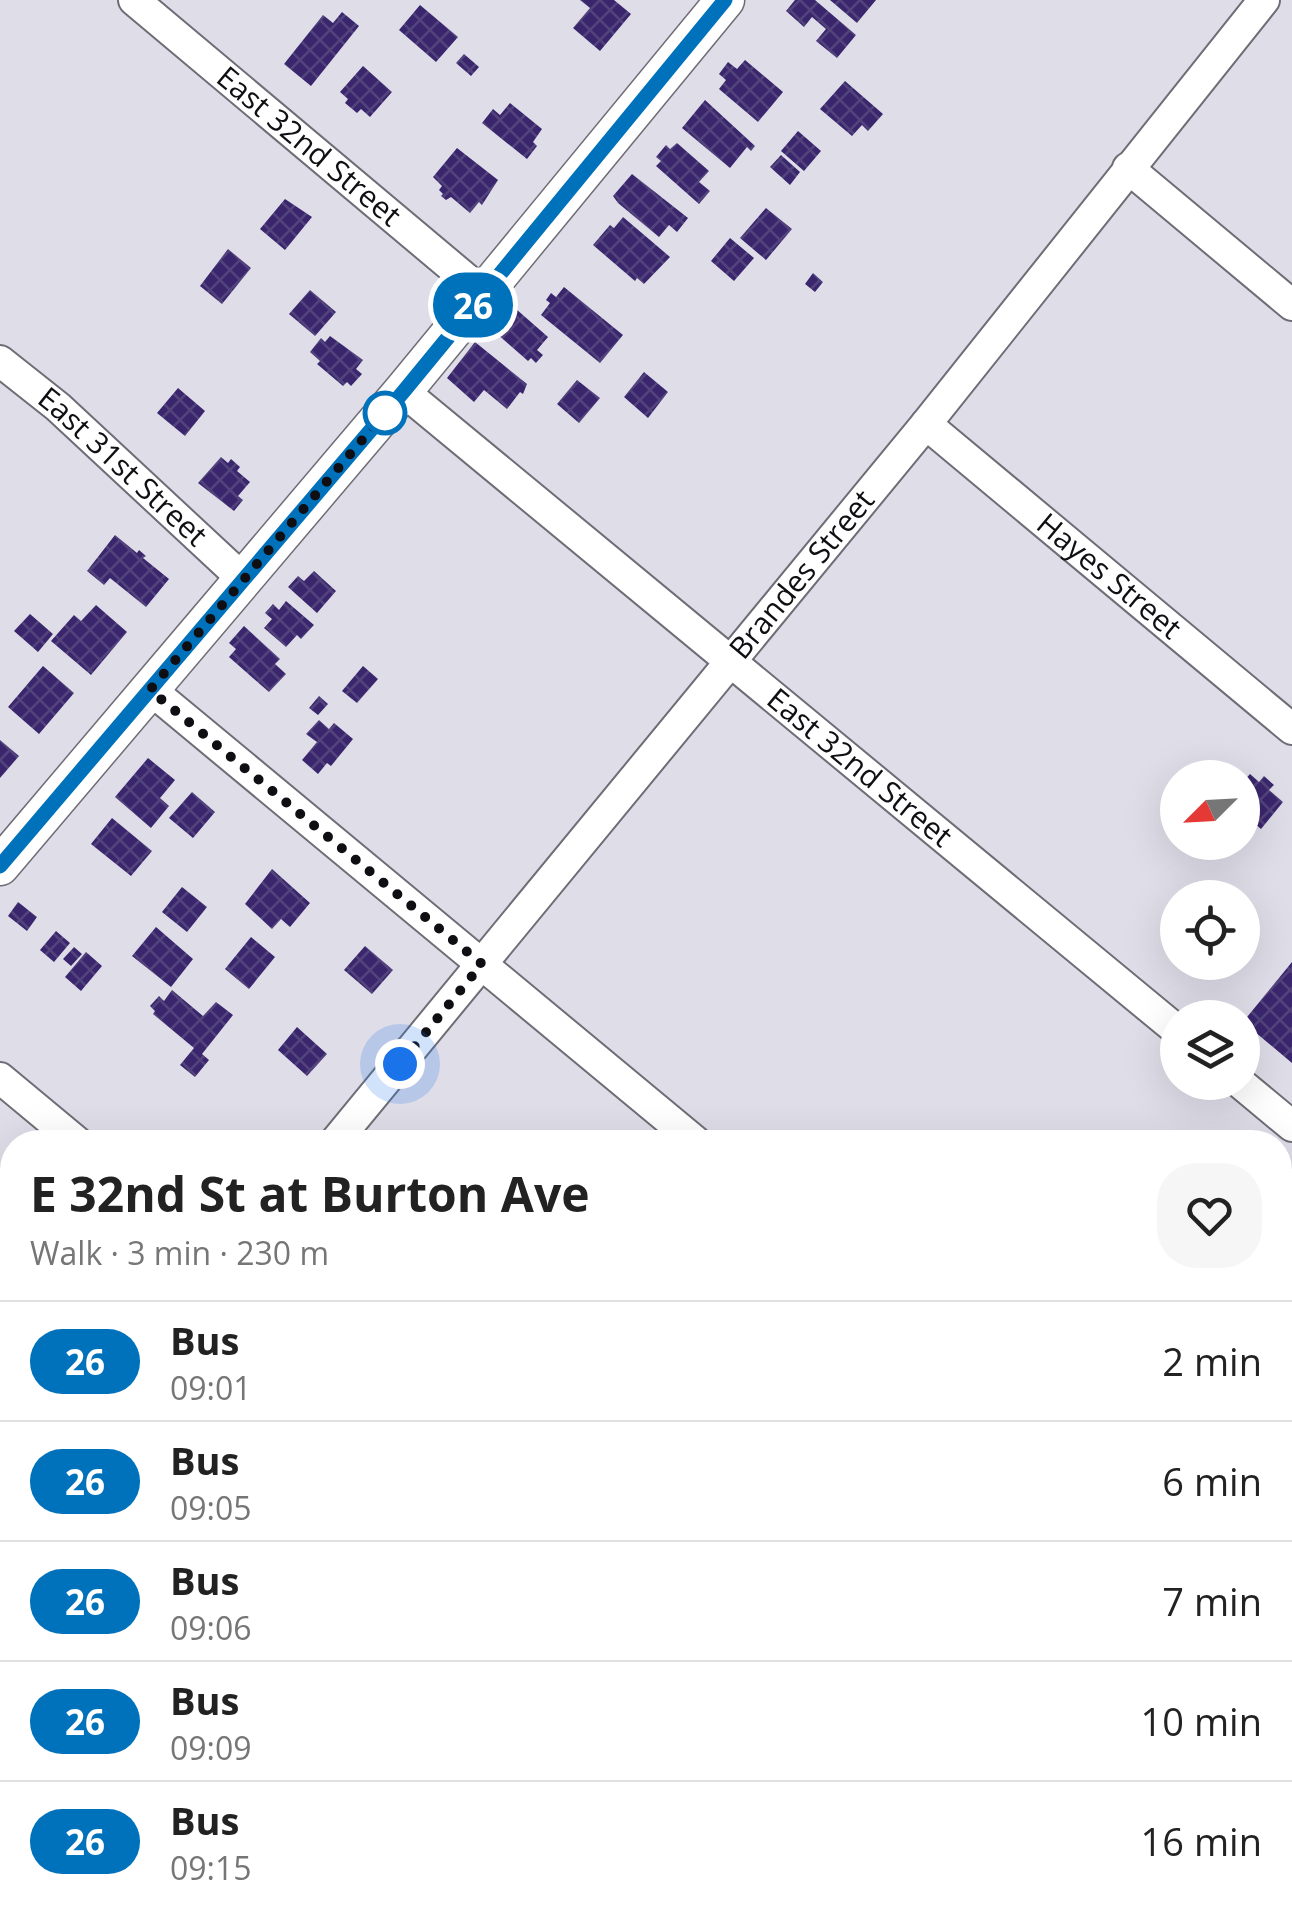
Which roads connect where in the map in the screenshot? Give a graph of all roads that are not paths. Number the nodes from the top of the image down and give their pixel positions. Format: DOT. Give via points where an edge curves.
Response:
graph roads {
  1 [pos="134,0"];
  2 [pos="1264,0"];
  3 [pos="719,2"];
  4 [pos="1128,168"];
  5 [pos="483,293"];
  6 [pos="1292,305"];
  7 [pos="0,362"];
  8 [pos="404,391"];
  9 [pos="926,424"];
  10 [pos="243,579"];
  11 [pos="732,662"];
  12 [pos="150,690"];
  13 [pos="1292,729"];
  14 [pos="2,861"];
  15 [pos="482,964"];
  16 [pos="1160,1016"];
  17 [pos="0,1078"];
  18 [pos="1260,1099"];
  19 [pos="1292,1126"];
  20 [pos="63,1130"];
  21 [pos="345,1130"];
  22 [pos="682,1130"];
  1 -- 5 [label="street, East 32nd Street"];
  2 -- 4 [label="street, Brandes Street"];
  3 -- 5 [label="street"];
  4 -- 6 [label="street"];
  4 -- 9 [label="street, Brandes Street"];
  5 -- 8 [label="street"];
  7 -- 10 [label="street, East 31st Street"];
  8 -- 10 [label="street"];
  8 -- 11 [label="street, East 32nd Street"];
  9 -- 11 [label="street, Brandes Street"];
  9 -- 13 [label="street, Hayes Street"];
  10 -- 12 [label="street"];
  11 -- 15 [label="street, Brandes Street"];
  11 -- 16 [label="street, East 32nd Street"];
  12 -- 14 [label="street"];
  12 -- 15 [label="street"];
  15 -- 21 [label="street, Brandes Street"];
  15 -- 22 [label="street"];
  17 -- 20 [label="street"];
  18 -- 19 [label="street"];
}
